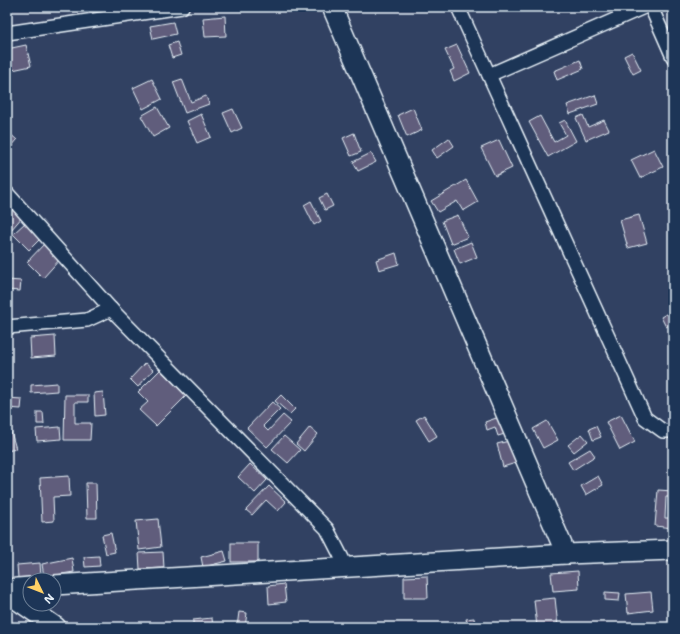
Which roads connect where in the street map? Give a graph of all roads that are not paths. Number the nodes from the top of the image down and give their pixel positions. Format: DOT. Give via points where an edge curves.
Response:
graph roads {
  1 [pos="182,7"];
  2 [pos="332,7"];
  3 [pos="458,7"];
  4 [pos="644,7"];
  5 [pos="651,7"];
  6 [pos="7,33"];
  7 [pos="673,57"];
  8 [pos="489,75"];
  9 [pos="7,193"];
  10 [pos="111,309"];
  11 [pos="7,326"];
  12 [pos="673,431"];
  13 [pos="673,550"];
  14 [pos="566,554"];
  15 [pos="346,566"];
  16 [pos="62,585"];
  17 [pos="22,587"];
  18 [pos="7,588"];
  19 [pos="7,593"];
  20 [pos="56,627"];
  1 -- 6 [label="street"];
  2 -- 14 [label="street"];
  3 -- 8 [label="street"];
  4 -- 8 [label="street"];
  5 -- 7 [label="street"];
  8 -- 12 [label="street" via="645,418 663,431"];
  9 -- 10 [label="street"];
  10 -- 11 [label="street" via="87,320"];
  10 -- 15 [label="street" via="326,529"];
  13 -- 14 [label="street"];
  14 -- 15 [label="street"];
  15 -- 16 [label="street"];
  17 -- 18 [label="street"];
  19 -- 20 [label="street"];
}
